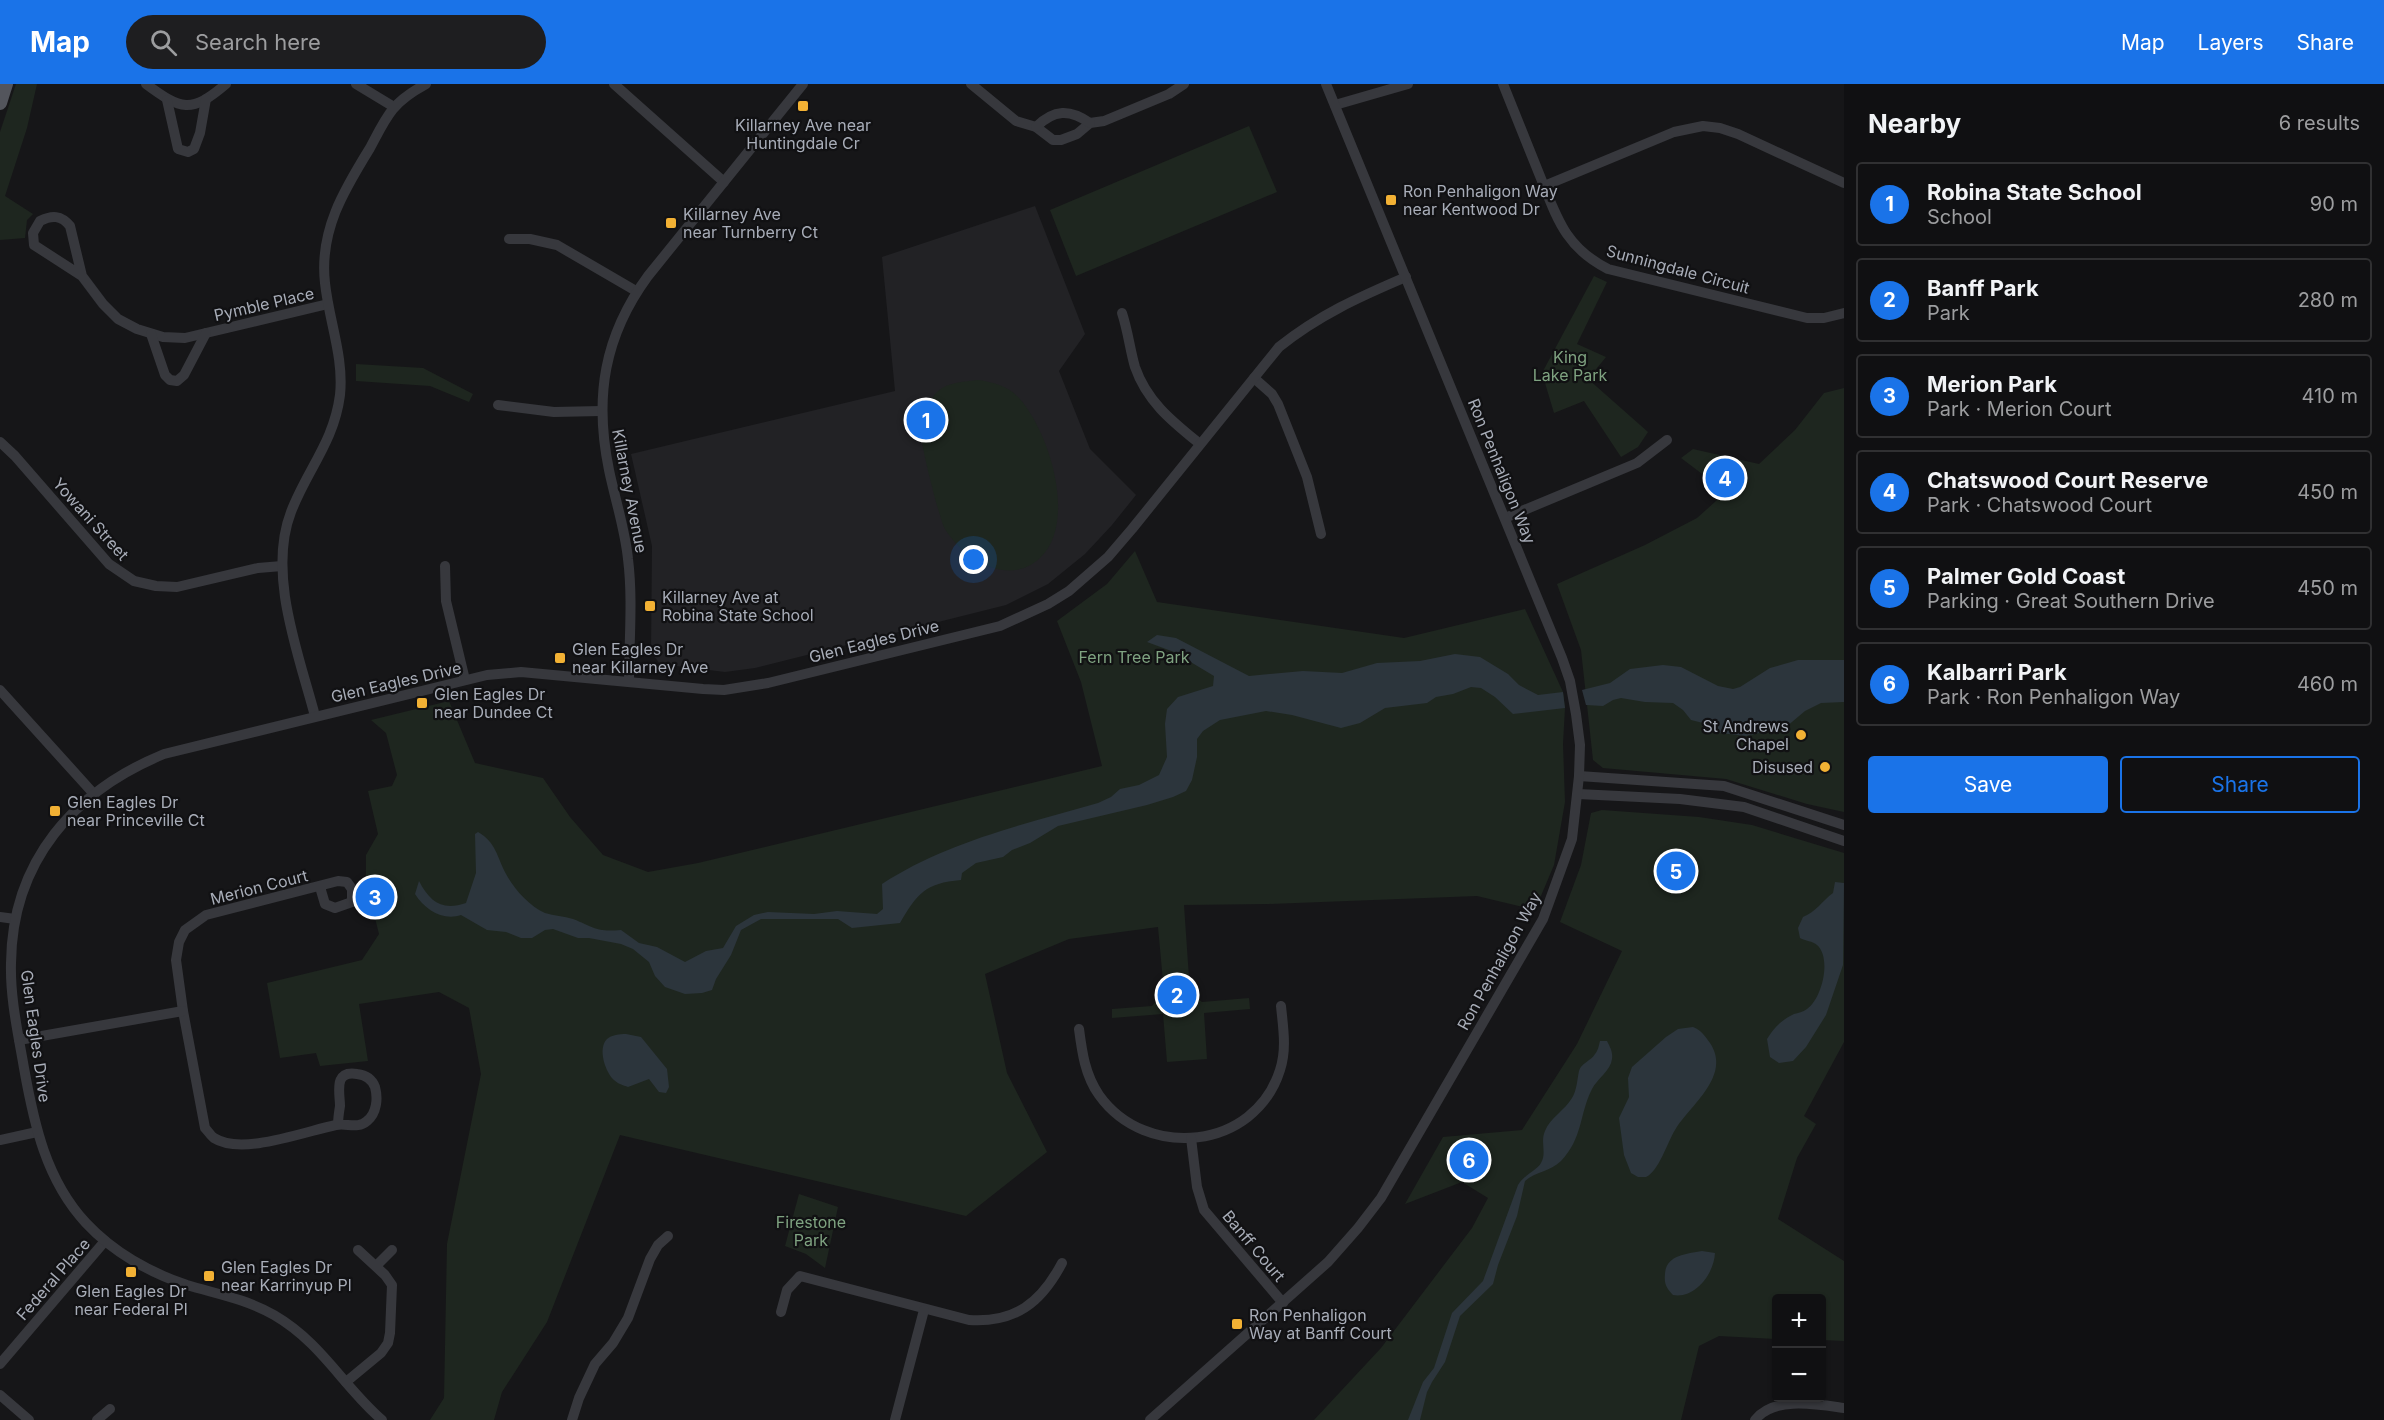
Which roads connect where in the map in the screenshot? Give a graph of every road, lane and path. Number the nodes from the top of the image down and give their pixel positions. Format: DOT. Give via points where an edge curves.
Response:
graph roads {
  1 [pos="6,84"];
  2 [pos="146,84"];
  3 [pos="226,84"];
  4 [pos="357,84"];
  5 [pos="426,84"];
  6 [pos="614,84"];
  7 [pos="803,84"];
  8 [pos="971,84"];
  9 [pos="1184,84"];
  10 [pos="1326,84"];
  11 [pos="1408,84"];
  12 [pos="1503,84"];
  13 [pos="206,99"];
  14 [pos="167,100"];
  15 [pos="0,103"];
  16 [pos="1335,105"];
  17 [pos="394,107"];
  18 [pos="1090,123"];
  19 [pos="1036,127"];
  20 [pos="724,182"];
  21 [pos="1844,183"];
  22 [pos="1544,186"];
  23 [pos="508,239"];
  24 [pos="82,276"];
  25 [pos="1406,277"];
  26 [pos="636,291"];
  27 [pos="328,304"];
  28 [pos="1122,313"];
  29 [pos="1844,313"];
  30 [pos="206,333"];
  31 [pos="151,334"];
  32 [pos="1254,378"];
  33 [pos="498,405"];
  34 [pos="601,411"];
  35 [pos="1667,440"];
  36 [pos="0,442"];
  37 [pos="1200,444"];
  38 [pos="1505,518"];
  39 [pos="1321,534"];
  40 [pos="282,566"];
  41 [pos="446,566"];
  42 [pos="465,680"];
  43 [pos="629,682"];
  44 [pos="0,690"];
  45 [pos="315,716"];
  46 [pos="1580,776"];
  47 [pos="93,793"];
  48 [pos="1578,794"];
  49 [pos="1844,825"];
  50 [pos="1844,841"];
  51 [pos="320,887"];
  52 [pos="0,917"];
  53 [pos="15,919"];
  54 [pos="1281,1006"];
  55 [pos="183,1011"];
  56 [pos="1079,1029"];
  57 [pos="19,1040"];
  58 [pos="338,1125"];
  59 [pos="37,1132"];
  60 [pos="1191,1138"];
  61 [pos="0,1140"];
  62 [pos="668,1236"];
  63 [pos="105,1241"];
  64 [pos="358,1250"];
  65 [pos="392,1250"];
  66 [pos="1062,1263"];
  67 [pos="376,1266"];
  68 [pos="1283,1303"];
  69 [pos="924,1310"];
  70 [pos="782,1312"];
  71 [pos="0,1364"];
  72 [pos="346,1382"];
  73 [pos="0,1395"];
  74 [pos="1844,1408"];
  75 [pos="110,1409"];
  76 [pos="29,1420"];
  77 [pos="97,1420"];
  78 [pos="382,1420"];
  79 [pos="572,1420"];
  80 [pos="895,1420"];
  81 [pos="1150,1420"];
  82 [pos="1755,1420"];
  1 -- 15 [label="main road"];
  2 -- 14 [label="street"];
  3 -- 13 [label="street"];
  4 -- 17 [label="street"];
  5 -- 17 [label="street"];
  6 -- 20 [label="street"];
  7 -- 20 [label="street, Killarney Avenue"];
  8 -- 19 [label="street" via="1016,121"];
  9 -- 18 [label="street" via="1104,121"];
  10 -- 16 [label="street, Ron Penhaligon Way"];
  11 -- 16 [label="street"];
  12 -- 22 [label="street, Sunningdale Circuit"];
  13 -- 14 [label="street" via="197,105 179,106"];
  13 -- 14 [label="street" via="200,133 194,149 188,152 178,149"];
  16 -- 25 [label="street, Ron Penhaligon Way"];
  17 -- 27 [label="street" via="331,219 325,250"];
  18 -- 19 [label="street" via="1062,111 1048,116"];
  18 -- 19 [label="street" via="1061,140"];
  20 -- 26 [label="street, Killarney Avenue"];
  21 -- 22 [label="street" via="1738,134 1703,126 1661,136"];
  22 -- 29 [label="street, Sunningdale Circuit" via="1573,245 1608,269 1807,318"];
  23 -- 26 [label="street" via="557,245"];
  24 -- 24 [label="street, Pymble Place" via="70,226 54,216 40,221 33,233 34,245"];
  24 -- 31 [label="street, Pymble Place" via="118,319"];
  25 -- 32 [label="street, Glen Eagles Drive" via="1343,303 1305,326 1279,347"];
  25 -- 38 [label="street, Ron Penhaligon Way"];
  26 -- 34 [label="street, Killarney Avenue" via="610,346"];
  27 -- 30 [label="street, Pymble Place"];
  27 -- 40 [label="street" via="339,356 339,398 329,439 288,518"];
  28 -- 37 [label="street" via="1147,393 1160,411"];
  30 -- 31 [label="street, Pymble Place" via="185,338"];
  30 -- 31 [label="street, Pymble Place" via="177,381 165,375"];
  32 -- 37 [label="street, Glen Eagles Drive"];
  32 -- 39 [label="street" via="1278,404 1307,477"];
  33 -- 34 [label="street" via="554,412"];
  34 -- 43 [label="street, Killarney Avenue" via="603,440 628,558"];
  35 -- 38 [label="street" via="1637,463"];
  36 -- 40 [label="street, Yowani Street" via="109,564 134,580 177,586"];
  37 -- 43 [label="street, Glen Eagles Drive" via="1132,529 1088,576 1048,604 1000,626 743,688 703,689"];
  38 -- 46 [label="street, Ron Penhaligon Way" via="1570,681 1580,745"];
  40 -- 45 [label="street" via="285,600"];
  41 -- 42 [label="street" via="446,601"];
  42 -- 43 [label="street, Glen Eagles Drive" via="520,672"];
  42 -- 45 [label="street, Glen Eagles Drive"];
  44 -- 47 [label="street"];
  45 -- 47 [label="street, Glen Eagles Drive" via="164,754 122,773"];
  46 -- 48 [label="street, Ron Penhaligon Way"];
  46 -- 49 [label="street" via="1724,786"];
  47 -- 53 [label="street, Glen Eagles Drive" via="71,813 40,855"];
  48 -- 50 [label="street" via="1744,807"];
  48 -- 68 [label="street, Ron Penhaligon Way" via="1572,839 1543,919 1444,1091 1381,1198 1328,1262"];
  51 -- 55 [label="street, Merion Court" via="206,915 185,930 176,960"];
  52 -- 53 [label="street"];
  53 -- 57 [label="street, Glen Eagles Drive" via="11,975"];
  54 -- 60 [label="street" via="1284,1053 1272,1089 1244,1120 1227,1130"];
  55 -- 57 [label="street"];
  55 -- 58 [label="street, Merion Court" via="205,1128 214,1138 243,1145"];
  56 -- 60 [label="street" via="1090,1080 1115,1113 1147,1133"];
  57 -- 59 [label="street, Glen Eagles Drive"];
  58 -- 58 [label="street, Merion Court" via="366,1122 374,1112 374,1086 365,1076 347,1074 338,1086"];
  59 -- 61 [label="street"];
  59 -- 63 [label="street, Glen Eagles Drive" via="49,1167 68,1201"];
  60 -- 68 [label="street, Banff Court" via="1204,1210"];
  62 -- 79 [label="street" via="650,1259 628,1318 595,1364"];
  63 -- 71 [label="street, Federal Place"];
  63 -- 72 [label="street, Glen Eagles Drive" via="165,1278 237,1298 275,1316 311,1341"];
  64 -- 67 [label="street"];
  65 -- 67 [label="street"];
  66 -- 69 [label="street" via="1035,1302 1013,1315 983,1321"];
  67 -- 72 [label="street" via="392,1285 389,1338 381,1353"];
  68 -- 81 [label="street, Ron Penhaligon Way"];
  69 -- 70 [label="street" via="800,1276 787,1290"];
  69 -- 80 [label="street"];
  72 -- 78 [label="street, Glen Eagles Drive"];
  73 -- 76 [label="street"];
  74 -- 82 [label="street" via="1781,1404 1762,1411"];
  75 -- 77 [label="street"];
}
